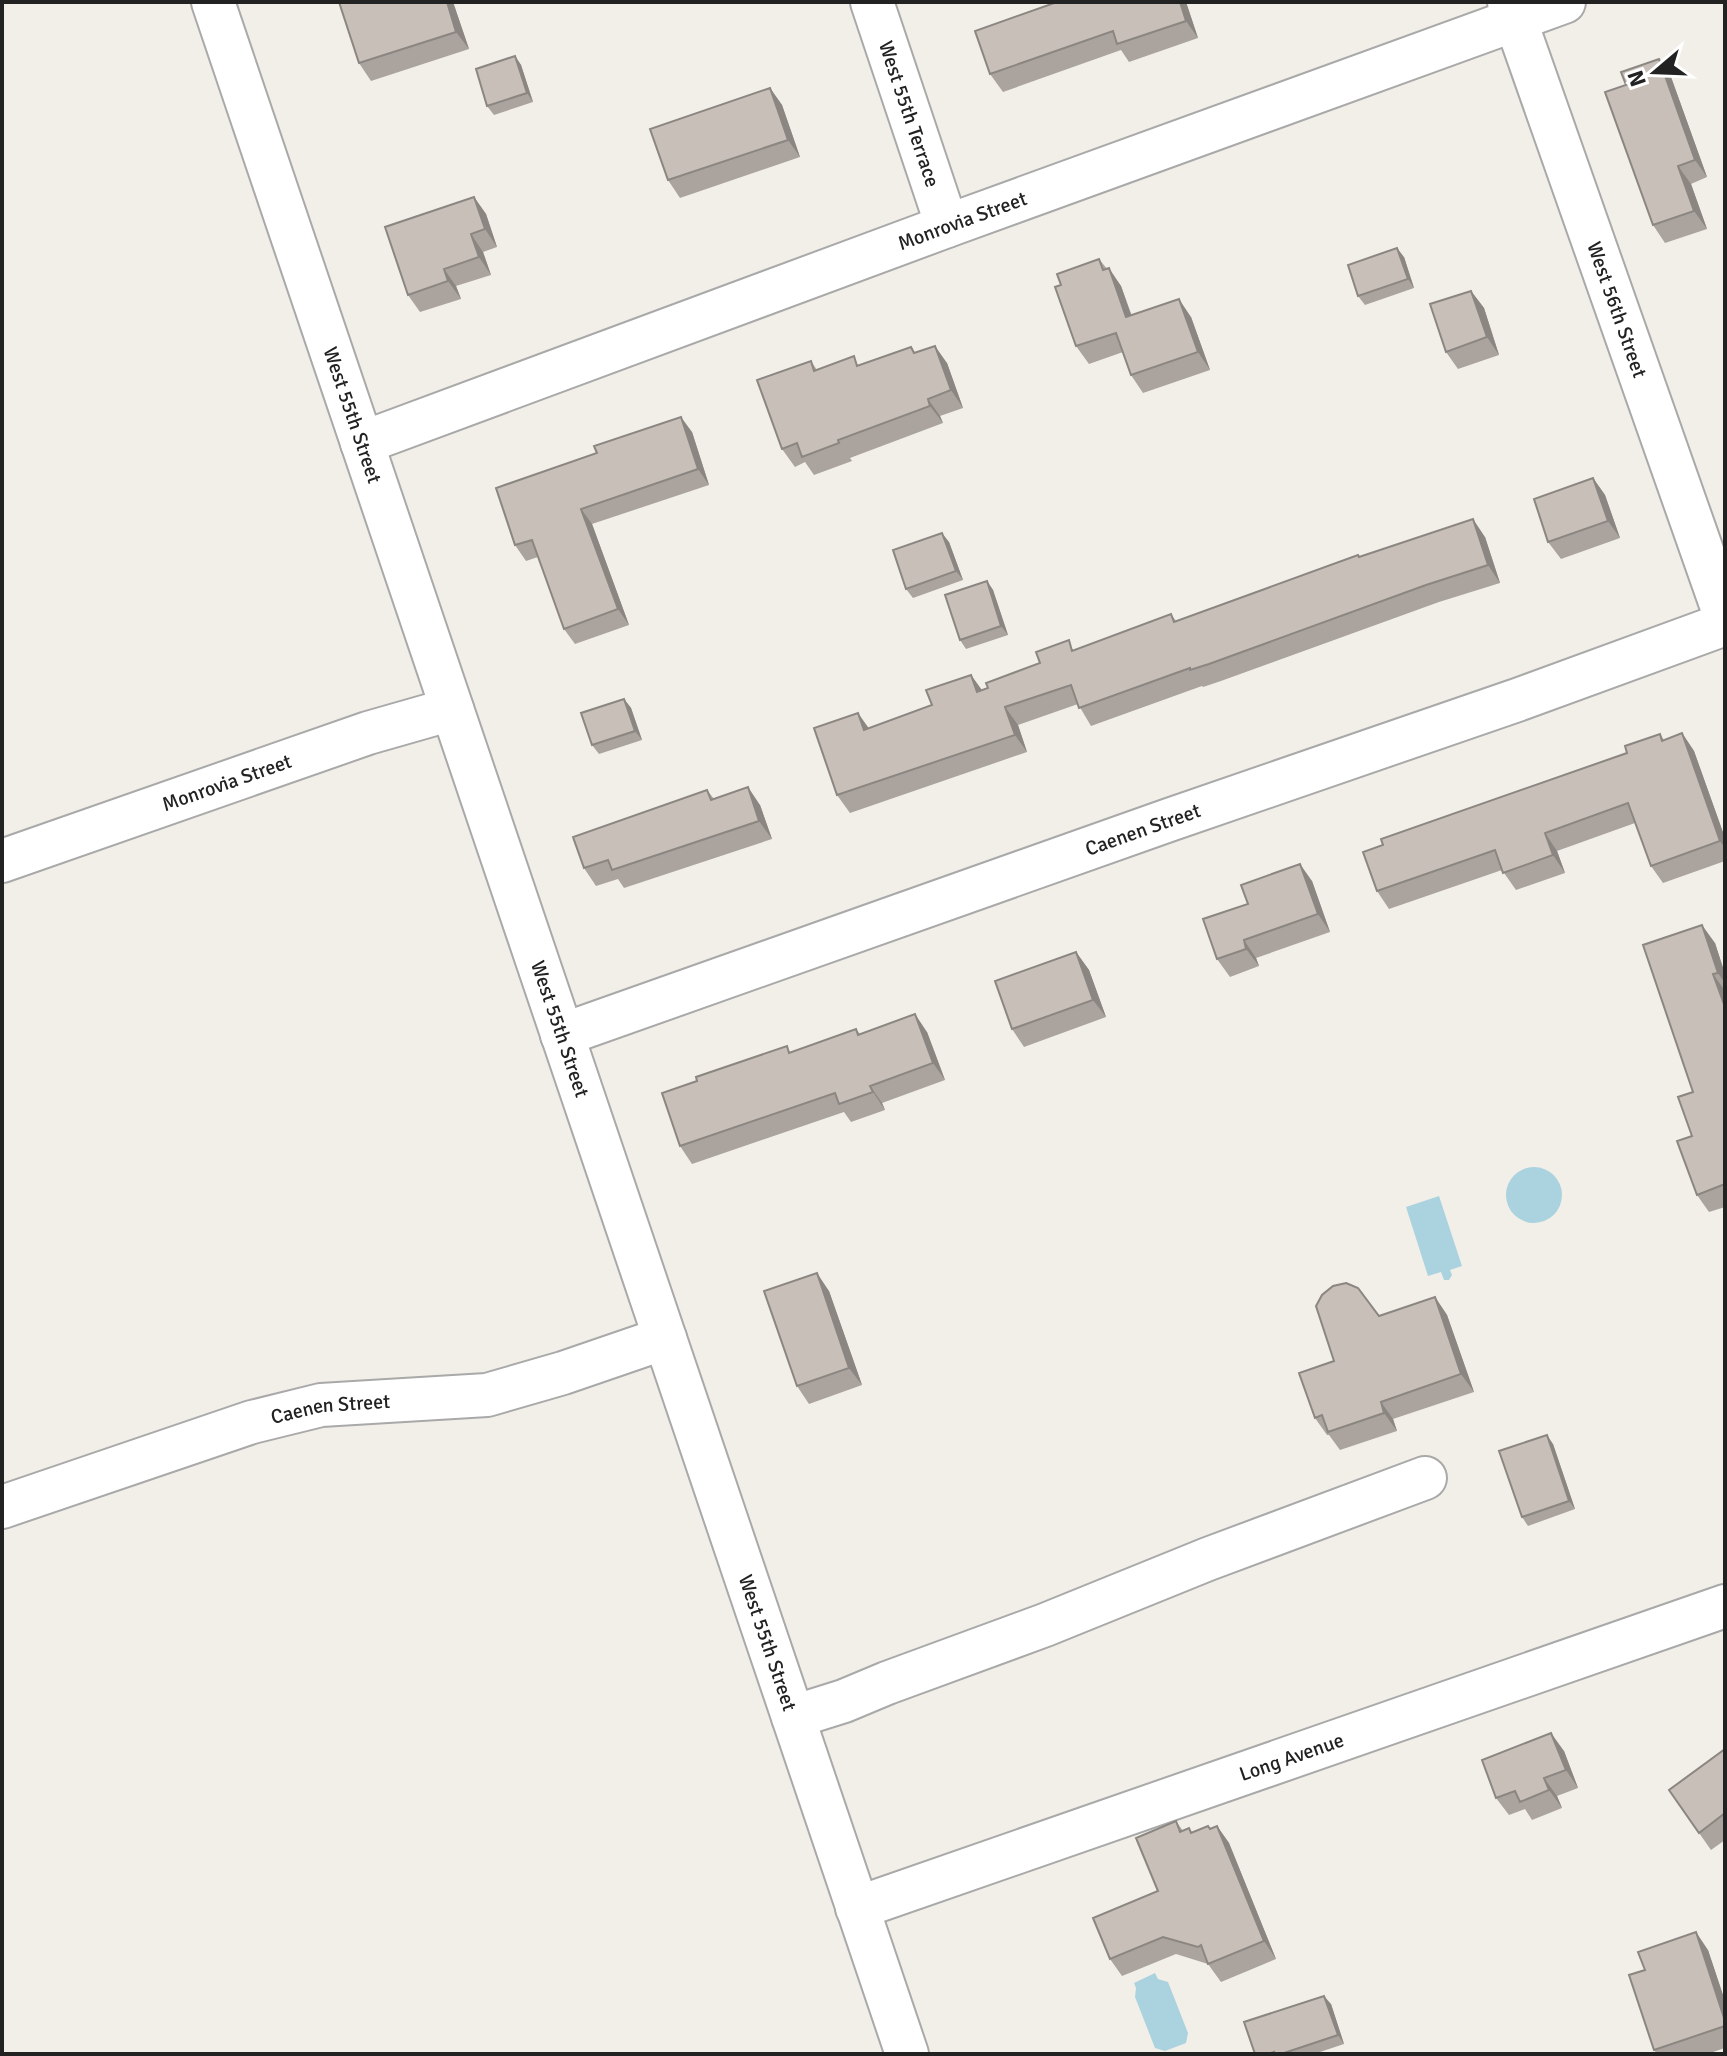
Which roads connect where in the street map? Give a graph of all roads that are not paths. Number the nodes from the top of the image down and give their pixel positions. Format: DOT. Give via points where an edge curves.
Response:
graph roads {
  1 [pos="213,2"];
  2 [pos="872,2"];
  3 [pos="1564,2"];
  4 [pos="1512,11"];
  5 [pos="947,226"];
  6 [pos="362,443"];
  7 [pos="1725,616"];
  8 [pos="1725,624"];
  9 [pos="452,709"];
  10 [pos="2,861"];
  11 [pos="562,1035"];
  12 [pos="665,1338"];
  13 [pos="1425,1478"];
  14 [pos="2,1507"];
  15 [pos="1725,1606"];
  16 [pos="793,1717"];
  17 [pos="857,1908"];
  18 [pos="907,2054"];
  1 -- 6 [label="street, West 55th Street"];
  2 -- 5 [label="street, West 55th Terrace"];
  3 -- 4 [label="street, Monrovia Street"];
  4 -- 5 [label="street, Monrovia Street"];
  4 -- 7 [label="street, West 56th Street"];
  5 -- 6 [label="street, Monrovia Street"];
  6 -- 9 [label="street, West 55th Street"];
  8 -- 11 [label="street, Caenen Street"];
  9 -- 10 [label="street, Monrovia Street" via="368,733"];
  9 -- 11 [label="street, West 55th Street"];
  11 -- 12 [label="street, West 55th Street"];
  12 -- 14 [label="street, Caenen Street" via="487,1395 321,1405 252,1422"];
  12 -- 16 [label="street, West 55th Street"];
  13 -- 16 [label="street"];
  15 -- 17 [label="street, Long Avenue"];
  16 -- 17 [label="street, West 55th Street"];
  17 -- 18 [label="street, West 55th Street"];
}
